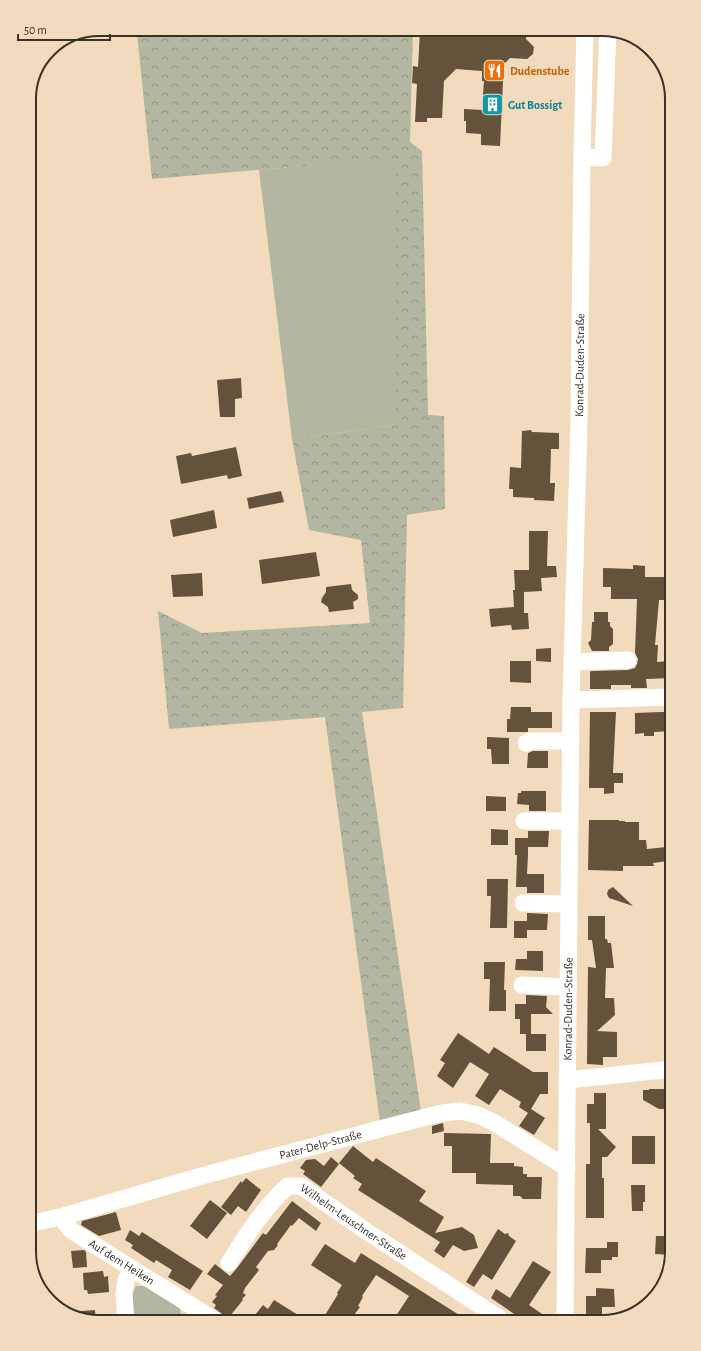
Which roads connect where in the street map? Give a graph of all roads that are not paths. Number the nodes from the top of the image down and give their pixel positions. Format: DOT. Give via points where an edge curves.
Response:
graph roads {
  1 [pos="585,36"];
  2 [pos="608,36"];
  3 [pos="582,157"];
  4 [pos="628,660"];
  5 [pos="572,662"];
  6 [pos="665,698"];
  7 [pos="571,700"];
  8 [pos="571,741"];
  9 [pos="526,743"];
  10 [pos="524,821"];
  11 [pos="570,821"];
  12 [pos="523,903"];
  13 [pos="569,904"];
  14 [pos="522,985"];
  15 [pos="568,987"];
  16 [pos="665,1070"];
  17 [pos="568,1080"];
  18 [pos="567,1168"];
  19 [pos="64,1216"];
  20 [pos="36,1222"];
  21 [pos="229,1263"];
  22 [pos="133,1269"];
  23 [pos="126,1315"];
  24 [pos="206,1315"];
  25 [pos="495,1315"];
  26 [pos="566,1315"];
  1 -- 3 [label="street, Konrad-Duden-Straße"];
  2 -- 3 [label="street" via="603,158"];
  3 -- 5 [label="street, Konrad-Duden-Straße" via="579,422"];
  4 -- 5 [label="street"];
  5 -- 7 [label="street, Konrad-Duden-Straße"];
  6 -- 7 [label="street"];
  7 -- 8 [label="street, Konrad-Duden-Straße"];
  8 -- 9 [label="street"];
  8 -- 11 [label="street, Konrad-Duden-Straße"];
  10 -- 11 [label="street"];
  11 -- 13 [label="street, Konrad-Duden-Straße"];
  12 -- 13 [label="street"];
  13 -- 15 [label="street, Konrad-Duden-Straße"];
  14 -- 15 [label="street"];
  15 -- 17 [label="street, Konrad-Duden-Straße"];
  16 -- 17 [label="street"];
  17 -- 18 [label="street, Konrad-Duden-Straße"];
  18 -- 19 [label="street, Pater-Delp-Straße" via="493,1122 460,1111 442,1113 206,1175"];
  18 -- 26 [label="street, Konrad-Duden-Straße"];
  19 -- 20 [label="street"];
  19 -- 22 [label="street, Auf dem Heiken" via="66,1224 72,1230"];
  21 -- 25 [label="street, Wilhelm-Leuschner-Straße" via="276,1196 288,1186 301,1186"];
  22 -- 23 [label="street" via="126,1280"];
  22 -- 24 [label="street, Auf dem Heiken"];
}
